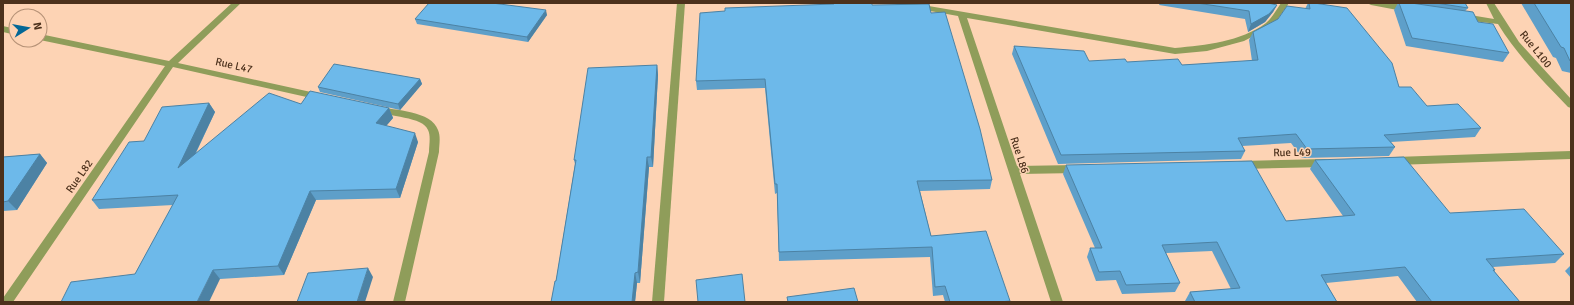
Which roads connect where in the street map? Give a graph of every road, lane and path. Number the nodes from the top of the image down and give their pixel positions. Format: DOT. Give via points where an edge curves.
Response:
graph roads {
  1 [pos="237,3"];
  2 [pos="681,3"];
  3 [pos="897,3"];
  4 [pos="1285,3"];
  5 [pos="1370,3"];
  6 [pos="1490,3"];
  7 [pos="1413,10"];
  8 [pos="962,14"];
  9 [pos="1452,15"];
  10 [pos="1499,22"];
  11 [pos="48,39"];
  12 [pos="171,64"];
  13 [pos="327,98"];
  14 [pos="1571,105"];
  15 [pos="366,107"];
  16 [pos="1571,155"];
  17 [pos="1386,162"];
  18 [pos="1339,163"];
  19 [pos="1228,166"];
  20 [pos="1084,168"];
  21 [pos="1013,170"];
  22 [pos="7,302"];
  23 [pos="399,302"];
  24 [pos="658,302"];
  25 [pos="1057,302"];
  1 -- 12 [label="street, Rue L82"];
  2 -- 24 [label="street"];
  3 -- 8 [label="street"];
  4 -- 8 [label="street" via="1270,24 1241,39 1207,48 1175,51"];
  5 -- 7 [label="street"];
  6 -- 10 [label="street, Rue L100"];
  8 -- 21 [label="street, Rue L86"];
  9 -- 10 [label="street"];
  10 -- 14 [label="street, Rue L100" via="1540,73"];
  11 -- 12 [label="street, Rue L47"];
  12 -- 13 [label="street, Rue L47"];
  12 -- 22 [label="street, Rue L82"];
  15 -- 23 [label="street" via="423,119 431,124 434,134 434,152"];
  16 -- 17 [label="street"];
  18 -- 19 [label="street, Rue L49"];
  20 -- 21 [label="street"];
  21 -- 25 [label="street, Rue L86"];
}
